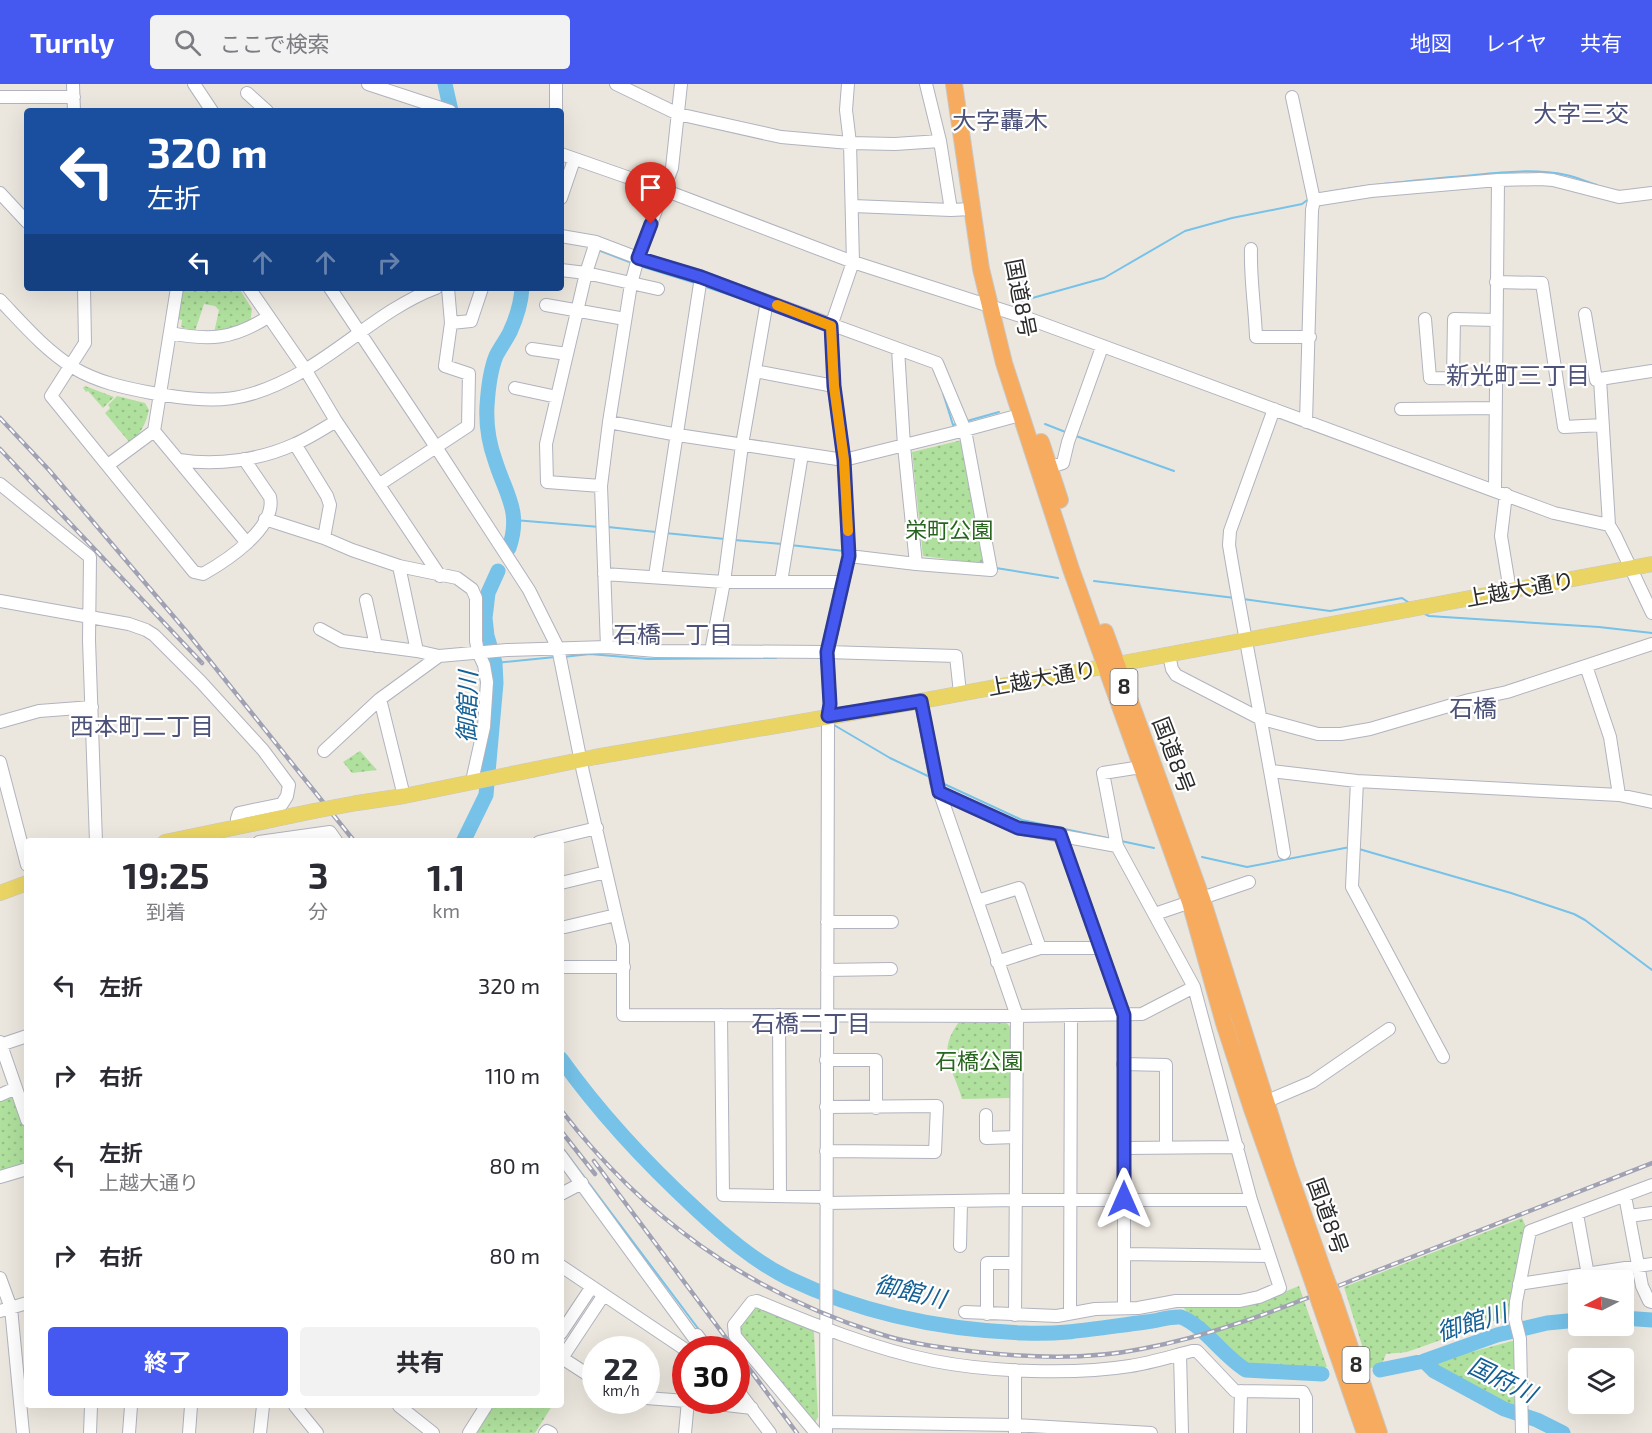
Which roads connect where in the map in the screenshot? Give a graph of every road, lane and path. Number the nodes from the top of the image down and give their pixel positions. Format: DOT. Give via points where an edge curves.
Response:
graph roads {
  1 [pos="4,84"];
  2 [pos="194,84"];
  3 [pos="368,84"];
  4 [pos="556,84"];
  5 [pos="616,84"];
  6 [pos="681,84"];
  7 [pos="849,84"];
  8 [pos="926,84"];
  9 [pos="954,84"];
  10 [pos="966,84"];
  11 [pos="73,90"];
  12 [pos="247,93"];
  13 [pos="1,97"];
  14 [pos="1292,97"];
  15 [pos="419,106"];
  16 [pos="74,108"];
  17 [pos="210,108"];
  18 [pos="264,108"];
  19 [pos="437,108"];
  20 [pos="556,108"];
  21 [pos="678,114"];
  22 [pos="940,141"];
  23 [pos="850,143"];
  24 [pos="564,155"];
  25 [pos="574,160"];
  26 [pos="1498,180"];
  27 [pos="564,189"];
  28 [pos="664,190"];
  29 [pos="0,193"];
  30 [pos="1652,193"];
  31 [pos="1314,200"];
  32 [pos="853,206"];
  33 [pos="971,208"];
  34 [pos="951,210"];
  35 [pos="24,219"];
  36 [pos="564,237"];
  37 [pos="596,242"];
  38 [pos="1251,249"];
  39 [pos="638,258"];
  40 [pos="854,262"];
  41 [pos="564,270"];
  42 [pos="586,273"];
  43 [pos="701,277"];
  44 [pos="1496,282"];
  45 [pos="631,284"];
  46 [pos="658,289"];
  47 [pos="84,291"];
  48 [pos="177,291"];
  49 [pos="251,291"];
  50 [pos="332,291"];
  51 [pos="448,291"];
  52 [pos="481,291"];
  53 [pos="412,292"];
  54 [pos="0,300"];
  55 [pos="767,301"];
  56 [pos="546,305"];
  57 [pos="995,309"];
  58 [pos="577,311"];
  59 [pos="1586,314"];
  60 [pos="268,316"];
  61 [pos="625,319"];
  62 [pos="1425,319"];
  63 [pos="1496,320"];
  64 [pos="451,323"];
  65 [pos="831,326"];
  66 [pos="170,333"];
  67 [pos="360,333"];
  68 [pos="1310,337"];
  69 [pos="1102,347"];
  70 [pos="532,349"];
  71 [pos="898,349"];
  72 [pos="567,354"];
  73 [pos="71,366"];
  74 [pos="305,369"];
  75 [pos="755,371"];
  76 [pos="1652,371"];
  77 [pos="1453,378"];
  78 [pos="1496,379"];
  79 [pos="1600,379"];
  80 [pos="834,386"];
  81 [pos="515,388"];
  82 [pos="162,394"];
  83 [pos="557,397"];
  84 [pos="1401,408"];
  85 [pos="1495,408"];
  86 [pos="1274,409"];
  87 [pos="1020,415"];
  88 [pos="336,421"];
  89 [pos="609,422"];
  90 [pos="1306,422"];
  91 [pos="1603,425"];
  92 [pos="965,430"];
  93 [pos="154,431"];
  94 [pos="678,435"];
  95 [pos="295,444"];
  96 [pos="742,445"];
  97 [pos="904,446"];
  98 [pos="436,447"];
  99 [pos="802,454"];
  100 [pos="244,459"];
  101 [pos="179,460"];
  102 [pos="844,460"];
  103 [pos="108,465"];
  104 [pos="1050,467"];
  105 [pos="0,484"];
  106 [pos="380,484"];
  107 [pos="601,486"];
  108 [pos="1500,492"];
  109 [pos="265,519"];
  110 [pos="1609,525"];
  111 [pos="324,538"];
  112 [pos="247,543"];
  113 [pos="849,556"];
  114 [pos="916,564"];
  115 [pos="1652,564"];
  116 [pos="399,566"];
  117 [pos="1631,568"];
  118 [pos="604,574"];
  119 [pos="440,576"];
  120 [pos="655,576"];
  121 [pos="724,582"];
  122 [pos="781,582"];
  123 [pos="842,582"];
  124 [pos="1510,591"];
  125 [pos="366,600"];
  126 [pos="0,601"];
  127 [pos="1652,613"];
  128 [pos="90,616"];
  129 [pos="320,629"];
  130 [pos="1245,639"];
  131 [pos="1652,644"];
  132 [pos="376,646"];
  133 [pos="607,647"];
  134 [pos="558,648"];
  135 [pos="417,651"];
  136 [pos="711,651"];
  137 [pos="480,652"];
  138 [pos="827,652"];
  139 [pos="1169,654"];
  140 [pos="439,656"];
  141 [pos="1111,665"];
  142 [pos="1587,666"];
  143 [pos="960,693"];
  144 [pos="380,699"];
  145 [pos="921,701"];
  146 [pos="92,707"];
  147 [pos="828,716"];
  148 [pos="1259,718"];
  149 [pos="0,722"];
  150 [pos="324,751"];
  151 [pos="581,760"];
  152 [pos="0,762"];
  153 [pos="1141,767"];
  154 [pos="1271,771"];
  155 [pos="475,781"];
  156 [pos="1357,781"];
  157 [pos="939,792"];
  158 [pos="1619,795"];
  159 [pos="404,796"];
  160 [pos="1652,802"];
  161 [pos="237,826"];
  162 [pos="597,828"];
  163 [pos="1060,834"];
  164 [pos="96,838"];
  165 [pos="183,838"];
  166 [pos="287,838"];
  167 [pos="334,838"];
  168 [pos="556,838"];
  169 [pos="1115,840"];
  170 [pos="1284,853"];
  171 [pos="24,854"];
  172 [pos="606,872"];
  173 [pos="564,882"];
  174 [pos="1249,882"];
  175 [pos="24,884"];
  176 [pos="0,893"];
  177 [pos="1196,900"];
  178 [pos="977,901"];
  179 [pos="1155,914"];
  180 [pos="616,915"];
  181 [pos="827,922"];
  182 [pos="892,922"];
  183 [pos="564,926"];
  184 [pos="1040,948"];
  185 [pos="1100,948"];
  186 [pos="998,962"];
  187 [pos="564,967"];
  188 [pos="624,967"];
  189 [pos="891,969"];
  190 [pos="827,970"];
  191 [pos="1194,987"];
  192 [pos="721,1015"];
  193 [pos="779,1015"];
  194 [pos="827,1015"];
  195 [pos="1071,1015"];
  196 [pos="1124,1015"];
  197 [pos="1017,1016"];
  198 [pos="1389,1029"];
  199 [pos="24,1037"];
  200 [pos="0,1044"];
  201 [pos="1443,1057"];
  202 [pos="826,1060"];
  203 [pos="1123,1064"];
  204 [pos="16,1088"];
  205 [pos="0,1095"];
  206 [pos="1266,1102"];
  207 [pos="826,1107"];
  208 [pos="876,1108"];
  209 [pos="24,1111"];
  210 [pos="986,1115"];
  211 [pos="1016,1137"];
  212 [pos="1166,1147"];
  213 [pos="1238,1147"];
  214 [pos="1124,1148"];
  215 [pos="826,1151"];
  216 [pos="564,1160"];
  217 [pos="24,1170"];
  218 [pos="0,1177"];
  219 [pos="582,1183"];
  220 [pos="1652,1185"];
  221 [pos="564,1192"];
  222 [pos="780,1196"];
  223 [pos="1625,1196"];
  224 [pos="1124,1199"];
  225 [pos="826,1200"];
  226 [pos="1016,1200"];
  227 [pos="1070,1200"];
  228 [pos="1251,1200"];
  229 [pos="961,1202"];
  230 [pos="1652,1213"];
  231 [pos="1577,1214"];
  232 [pos="1629,1216"];
  233 [pos="960,1246"];
  234 [pos="1124,1254"];
  235 [pos="1269,1256"];
  236 [pos="1016,1263"];
  237 [pos="1652,1264"];
  238 [pos="1637,1266"];
  239 [pos="564,1268"];
  240 [pos="1587,1270"];
  241 [pos="1615,1270"];
  242 [pos="0,1278"];
  243 [pos="1568,1278"];
  244 [pos="1320,1281"];
  245 [pos="1519,1284"];
  246 [pos="591,1288"];
  247 [pos="603,1296"];
  248 [pos="1326,1300"];
  249 [pos="1652,1302"];
  250 [pos="24,1304"];
  251 [pos="1124,1308"];
  252 [pos="5,1310"];
  253 [pos="965,1312"];
  254 [pos="1070,1313"];
  255 [pos="987,1314"];
  256 [pos="1015,1315"];
  257 [pos="564,1328"];
  258 [pos="826,1328"];
  259 [pos="693,1336"];
  260 [pos="672,1341"];
  261 [pos="1180,1354"];
  262 [pos="564,1355"];
  263 [pos="564,1359"];
  264 [pos="1015,1370"];
  265 [pos="582,1371"];
  266 [pos="1241,1391"];
  267 [pos="750,1406"];
  268 [pos="92,1408"];
  269 [pos="131,1408"];
  270 [pos="191,1408"];
  271 [pos="262,1408"];
  272 [pos="297,1408"];
  273 [pos="402,1408"];
  274 [pos="485,1408"];
  275 [pos="752,1408"];
  276 [pos="687,1414"];
  277 [pos="826,1427"];
  278 [pos="903,1429"];
  279 [pos="960,1429"];
  280 [pos="1015,1429"];
  281 [pos="1522,1429"];
  282 [pos="1071,1431"];
  283 [pos="1126,1432"];
  284 [pos="23,1433"];
  285 [pos="90,1433"];
  286 [pos="129,1433"];
  287 [pos="189,1433"];
  288 [pos="260,1433"];
  289 [pos="317,1433"];
  290 [pos="433,1433"];
  291 [pos="469,1433"];
  292 [pos="545,1433"];
  293 [pos="551,1433"];
  294 [pos="685,1433"];
  295 [pos="770,1433"];
  296 [pos="816,1433"];
  297 [pos="1151,1433"];
  298 [pos="1182,1433"];
  299 [pos="1240,1433"];
  300 [pos="1306,1433"];
  301 [pos="1365,1433"];
  302 [pos="1379,1433"];
  1 -- 13 [label="street"];
  2 -- 17 [label="street"];
  3 -- 15 [label="street"];
  4 -- 20 [label="street"];
  5 -- 21 [label="street"];
  6 -- 21 [label="street"];
  7 -- 23 [label="street" via="846,110"];
  8 -- 22 [label="street"];
  9 -- 33 [label="highway, 国道8号 / 8"];
  10 -- 57 [label="highway, 国道8号 / 8"];
  11 -- 13 [label="street"];
  11 -- 16 [label="street"];
  12 -- 18 [label="street"];
  14 -- 31 [label="street"];
  15 -- 19 [label="street"];
  21 -- 23 [label="street" via="781,137"];
  21 -- 28 [label="street" via="672,168"];
  22 -- 23 [label="street"];
  22 -- 34 [label="street"];
  23 -- 32 [label="street"];
  24 -- 25 [label="street"];
  25 -- 27 [label="street"];
  25 -- 28 [label="street"];
  26 -- 30 [label="street" via="1553,180 1619,197"];
  26 -- 31 [label="street" via="1371,190"];
  26 -- 44 [label="street"];
  28 -- 39 [label="street"];
  28 -- 40 [label="street"];
  29 -- 35 [label="street"];
  31 -- 68 [label="street"];
  32 -- 34 [label="street"];
  32 -- 40 [label="street"];
  33 -- 34 [label="street"];
  33 -- 57 [label="highway, 国道8号 / 8" via="981,270"];
  36 -- 37 [label="street"];
  37 -- 39 [label="street"];
  37 -- 42 [label="street"];
  38 -- 68 [label="street" via="1257,337"];
  39 -- 43 [label="street"];
  39 -- 45 [label="street"];
  40 -- 57 [label="street"];
  40 -- 65 [label="street"];
  41 -- 42 [label="street"];
  42 -- 45 [label="street"];
  42 -- 58 [label="street"];
  43 -- 55 [label="street"];
  43 -- 94 [label="street"];
  44 -- 63 [label="street"];
  44 -- 91 [label="street" via="1542,283 1564,427"];
  45 -- 46 [label="street"];
  45 -- 61 [label="street"];
  47 -- 73 [label="street" via="85,343"];
  48 -- 66 [label="street"];
  49 -- 60 [label="street"];
  50 -- 67 [label="street"];
  51 -- 64 [label="street"];
  52 -- 64 [label="street" via="471,321"];
  53 -- 67 [label="street"];
  54 -- 73 [label="street"];
  55 -- 65 [label="street"];
  55 -- 75 [label="street"];
  56 -- 58 [label="street"];
  57 -- 69 [label="street"];
  57 -- 87 [label="highway, 国道8号 / 8" via="995,331"];
  57 -- 104 [label="highway, 国道8号 / 8"];
  58 -- 61 [label="street"];
  58 -- 72 [label="street"];
  59 -- 79 [label="street" via="1596,380"];
  60 -- 66 [label="street" via="241,332 212,338"];
  60 -- 74 [label="street"];
  61 -- 89 [label="street"];
  62 -- 77 [label="street" via="1430,378"];
  63 -- 77 [label="street" via="1454,319"];
  63 -- 78 [label="street"];
  64 -- 98 [label="street" via="444,366 469,374 468,426"];
  65 -- 71 [label="street"];
  65 -- 80 [label="street"];
  66 -- 82 [label="street"];
  67 -- 74 [label="street"];
  67 -- 98 [label="street"];
  68 -- 90 [label="street"];
  69 -- 86 [label="street"];
  69 -- 104 [label="street" via="1065,459"];
  70 -- 72 [label="street"];
  71 -- 92 [label="street" via="937,363"];
  71 -- 97 [label="street"];
  72 -- 83 [label="street"];
  73 -- 82 [label="street" via="119,386"];
  73 -- 103 [label="street" via="51,396"];
  74 -- 82 [label="street" via="256,393 225,400 191,400"];
  74 -- 88 [label="street"];
  75 -- 80 [label="street"];
  75 -- 96 [label="street"];
  76 -- 79 [label="street"];
  77 -- 78 [label="street"];
  78 -- 85 [label="street"];
  79 -- 91 [label="street"];
  80 -- 102 [label="street"];
  81 -- 83 [label="street"];
  82 -- 93 [label="street"];
  83 -- 107 [label="street" via="546,444 547,482"];
  84 -- 85 [label="street"];
  85 -- 108 [label="street"];
  86 -- 90 [label="street"];
  86 -- 130 [label="street" via="1230,531"];
  87 -- 92 [label="street"];
  87 -- 141 [label="highway, 国道8号 / 8"];
  88 -- 95 [label="street"];
  88 -- 106 [label="street"];
  89 -- 94 [label="street"];
  89 -- 107 [label="street"];
  90 -- 108 [label="street"];
  91 -- 110 [label="street"];
  92 -- 97 [label="street"];
  92 -- 114 [label="street" via="991,570"];
  93 -- 101 [label="street"];
  93 -- 103 [label="street"];
  94 -- 96 [label="street"];
  94 -- 120 [label="street"];
  95 -- 100 [label="street"];
  95 -- 111 [label="street" via="330,505"];
  96 -- 99 [label="street"];
  96 -- 121 [label="street"];
  97 -- 102 [label="street"];
  97 -- 114 [label="street"];
  98 -- 106 [label="street"];
  98 -- 134 [label="street" via="529,590"];
  99 -- 102 [label="street"];
  99 -- 122 [label="street"];
  100 -- 101 [label="street" via="213,463"];
  100 -- 109 [label="street" via="270,496"];
  101 -- 112 [label="street"];
  102 -- 113 [label="street"];
  103 -- 112 [label="street" via="194,572 203,574"];
  104 -- 141 [label="highway, 国道8号 / 8"];
  105 -- 128 [label="street" via="90,557"];
  106 -- 119 [label="street"];
  107 -- 118 [label="street"];
  108 -- 110 [label="street" via="1554,513"];
  108 -- 124 [label="street" via="1501,536"];
  109 -- 111 [label="street"];
  109 -- 112 [label="street"];
  110 -- 117 [label="street"];
  111 -- 116 [label="street"];
  113 -- 114 [label="street"];
  113 -- 123 [label="street"];
  115 -- 117 [label="main road, 上越大通り"];
  116 -- 119 [label="street"];
  116 -- 135 [label="street"];
  117 -- 124 [label="main road, 上越大通り"];
  117 -- 127 [label="street"];
  118 -- 120 [label="street"];
  118 -- 133 [label="street"];
  119 -- 137 [label="street" via="457,578 472,589"];
  120 -- 121 [label="street"];
  121 -- 122 [label="street"];
  121 -- 136 [label="street"];
  122 -- 123 [label="street"];
  123 -- 138 [label="street"];
  124 -- 130 [label="main road, 上越大通り"];
  125 -- 132 [label="street"];
  126 -- 128 [label="street"];
  128 -- 146 [label="street"];
  128 -- 161 [label="street" via="129,624 154,635 285,778 289,790 282,804 240,813"];
  129 -- 132 [label="street" via="342,641"];
  130 -- 139 [label="main road, 上越大通り"];
  130 -- 148 [label="street"];
  131 -- 142 [label="street"];
  132 -- 135 [label="street"];
  133 -- 134 [label="street"];
  133 -- 136 [label="street"];
  134 -- 137 [label="street"];
  134 -- 151 [label="street"];
  135 -- 140 [label="street"];
  136 -- 138 [label="street"];
  137 -- 140 [label="street"];
  137 -- 155 [label="street" via="487,682"];
  138 -- 143 [label="street" via="956,656"];
  138 -- 147 [label="street"];
  139 -- 141 [label="main road, 上越大通り"];
  139 -- 148 [label="street" via="1176,675"];
  140 -- 144 [label="street"];
  141 -- 143 [label="main road, 上越大通り"];
  141 -- 153 [label="highway, 国道8号 / 8"];
  141 -- 177 [label="highway, 国道8号 / 8"];
  142 -- 148 [label="street" via="1355,733 1318,734"];
  142 -- 158 [label="street" via="1611,737"];
  143 -- 145 [label="main road, 上越大通り"];
  144 -- 150 [label="street"];
  144 -- 159 [label="street"];
  145 -- 147 [label="main road, 上越大通り"];
  145 -- 157 [label="street"];
  146 -- 149 [label="street" via="39,711"];
  146 -- 164 [label="street"];
  147 -- 151 [label="main road, 上越大通り"];
  147 -- 181 [label="street"];
  148 -- 154 [label="street"];
  151 -- 155 [label="main road, 上越大通り"];
  151 -- 162 [label="street"];
  152 -- 171 [label="street"];
  153 -- 169 [label="street" via="1103,773"];
  153 -- 177 [label="highway, 国道8号 / 8"];
  154 -- 156 [label="street"];
  154 -- 170 [label="street"];
  155 -- 159 [label="main road"];
  156 -- 158 [label="street"];
  156 -- 201 [label="street" via="1352,888"];
  157 -- 163 [label="street" via="1018,828"];
  157 -- 178 [label="street"];
  158 -- 160 [label="street"];
  159 -- 161 [label="main road, bridge"];
  161 -- 165 [label="main road"];
  162 -- 168 [label="street"];
  162 -- 172 [label="street"];
  163 -- 169 [label="street"];
  163 -- 185 [label="street"];
  166 -- 167 [label="street" via="330,832"];
  169 -- 179 [label="street"];
  172 -- 173 [label="street"];
  172 -- 180 [label="street"];
  174 -- 177 [label="street"];
  175 -- 176 [label="main road"];
  177 -- 179 [label="street"];
  177 -- 206 [label="highway, 国道8号 / 8"];
  177 -- 244 [label="highway, 国道8号 / 8" via="1224,1023 1251,1106"];
  178 -- 184 [label="street" via="1019,888"];
  178 -- 186 [label="street"];
  179 -- 191 [label="street"];
  180 -- 183 [label="street"];
  180 -- 188 [label="street"];
  181 -- 182 [label="street"];
  181 -- 190 [label="street"];
  184 -- 185 [label="street"];
  184 -- 186 [label="street"];
  185 -- 196 [label="street"];
  186 -- 197 [label="street"];
  187 -- 188 [label="street"];
  188 -- 192 [label="street" via="623,1015"];
  189 -- 190 [label="street"];
  190 -- 194 [label="street"];
  191 -- 196 [label="street" via="1142,1014"];
  191 -- 213 [label="street"];
  192 -- 193 [label="street"];
  192 -- 222 [label="street" via="723,1195"];
  193 -- 194 [label="street"];
  193 -- 222 [label="street"];
  194 -- 197 [label="street"];
  194 -- 202 [label="street"];
  195 -- 196 [label="street"];
  195 -- 197 [label="street"];
  195 -- 227 [label="street"];
  196 -- 203 [label="street"];
  197 -- 211 [label="street"];
  198 -- 206 [label="street" via="1312,1083"];
  199 -- 200 [label="street"];
  200 -- 204 [label="street"];
  202 -- 207 [label="street"];
  202 -- 208 [label="street" via="876,1060"];
  203 -- 212 [label="street" via="1166,1065"];
  203 -- 214 [label="street"];
  204 -- 205 [label="street"];
  204 -- 209 [label="street"];
  206 -- 244 [label="highway, 国道8号 / 8"];
  207 -- 208 [label="street"];
  207 -- 215 [label="street"];
  208 -- 215 [label="street" via="937,1106 935,1152"];
  210 -- 211 [label="street" via="986,1138"];
  211 -- 226 [label="street"];
  212 -- 213 [label="street"];
  212 -- 214 [label="street"];
  213 -- 228 [label="street"];
  214 -- 224 [label="street"];
  215 -- 225 [label="street"];
  216 -- 219 [label="street"];
  217 -- 218 [label="street"];
  219 -- 221 [label="street"];
  219 -- 259 [label="street"];
  220 -- 223 [label="street"];
  222 -- 225 [label="street"];
  223 -- 231 [label="street"];
  223 -- 232 [label="street"];
  224 -- 227 [label="street"];
  224 -- 228 [label="street"];
  224 -- 234 [label="street"];
  225 -- 229 [label="street"];
  225 -- 258 [label="street"];
  226 -- 227 [label="street"];
  226 -- 229 [label="street"];
  226 -- 236 [label="street"];
  227 -- 254 [label="street"];
  228 -- 235 [label="street"];
  229 -- 233 [label="street"];
  230 -- 232 [label="street"];
  231 -- 240 [label="street"];
  231 -- 245 [label="street" via="1530,1231"];
  232 -- 238 [label="street"];
  234 -- 235 [label="street"];
  234 -- 251 [label="street"];
  235 -- 251 [label="street" via="1280,1288 1259,1297"];
  236 -- 255 [label="street" via="987,1263"];
  236 -- 256 [label="street"];
  237 -- 238 [label="street"];
  238 -- 241 [label="street"];
  238 -- 249 [label="street" via="1644,1293"];
  239 -- 246 [label="street"];
  242 -- 252 [label="street"];
  243 -- 245 [label="street"];
  244 -- 248 [label="highway, 国道8号 / 8, bridge"];
  245 -- 281 [label="street" via="1515,1319 1520,1339"];
  246 -- 247 [label="street"];
  246 -- 257 [label="street"];
  247 -- 260 [label="street"];
  247 -- 262 [label="street"];
  248 -- 301 [label="highway, 国道8号 / 8"];
  248 -- 302 [label="highway, 国道8号 / 8"];
  250 -- 252 [label="street"];
  251 -- 254 [label="street"];
  252 -- 284 [label="street"];
  253 -- 255 [label="street"];
  254 -- 256 [label="street"];
  255 -- 256 [label="street"];
  258 -- 264 [label="street" via="933,1361"];
  258 -- 277 [label="street"];
  258 -- 296 [label="street" via="757,1301 749,1304 734,1329 738,1339"];
  261 -- 264 [label="street" via="1131,1366"];
  261 -- 266 [label="street" via="1197,1352 1235,1391"];
  261 -- 298 [label="street"];
  263 -- 265 [label="street"];
  264 -- 280 [label="street"];
  266 -- 299 [label="street"];
  266 -- 300 [label="street" via="1303,1392"];
  267 -- 275 [label="street"];
  268 -- 285 [label="street"];
  269 -- 286 [label="street"];
  270 -- 287 [label="street"];
  271 -- 288 [label="street"];
  272 -- 289 [label="street"];
  273 -- 290 [label="street"];
  274 -- 291 [label="street"];
  275 -- 295 [label="street"];
  276 -- 294 [label="street"];
  277 -- 278 [label="street"];
  278 -- 279 [label="street"];
  279 -- 280 [label="street"];
  280 -- 282 [label="street"];
  282 -- 283 [label="street"];
  283 -- 297 [label="street"];
  292 -- 293 [label="street"];
}
